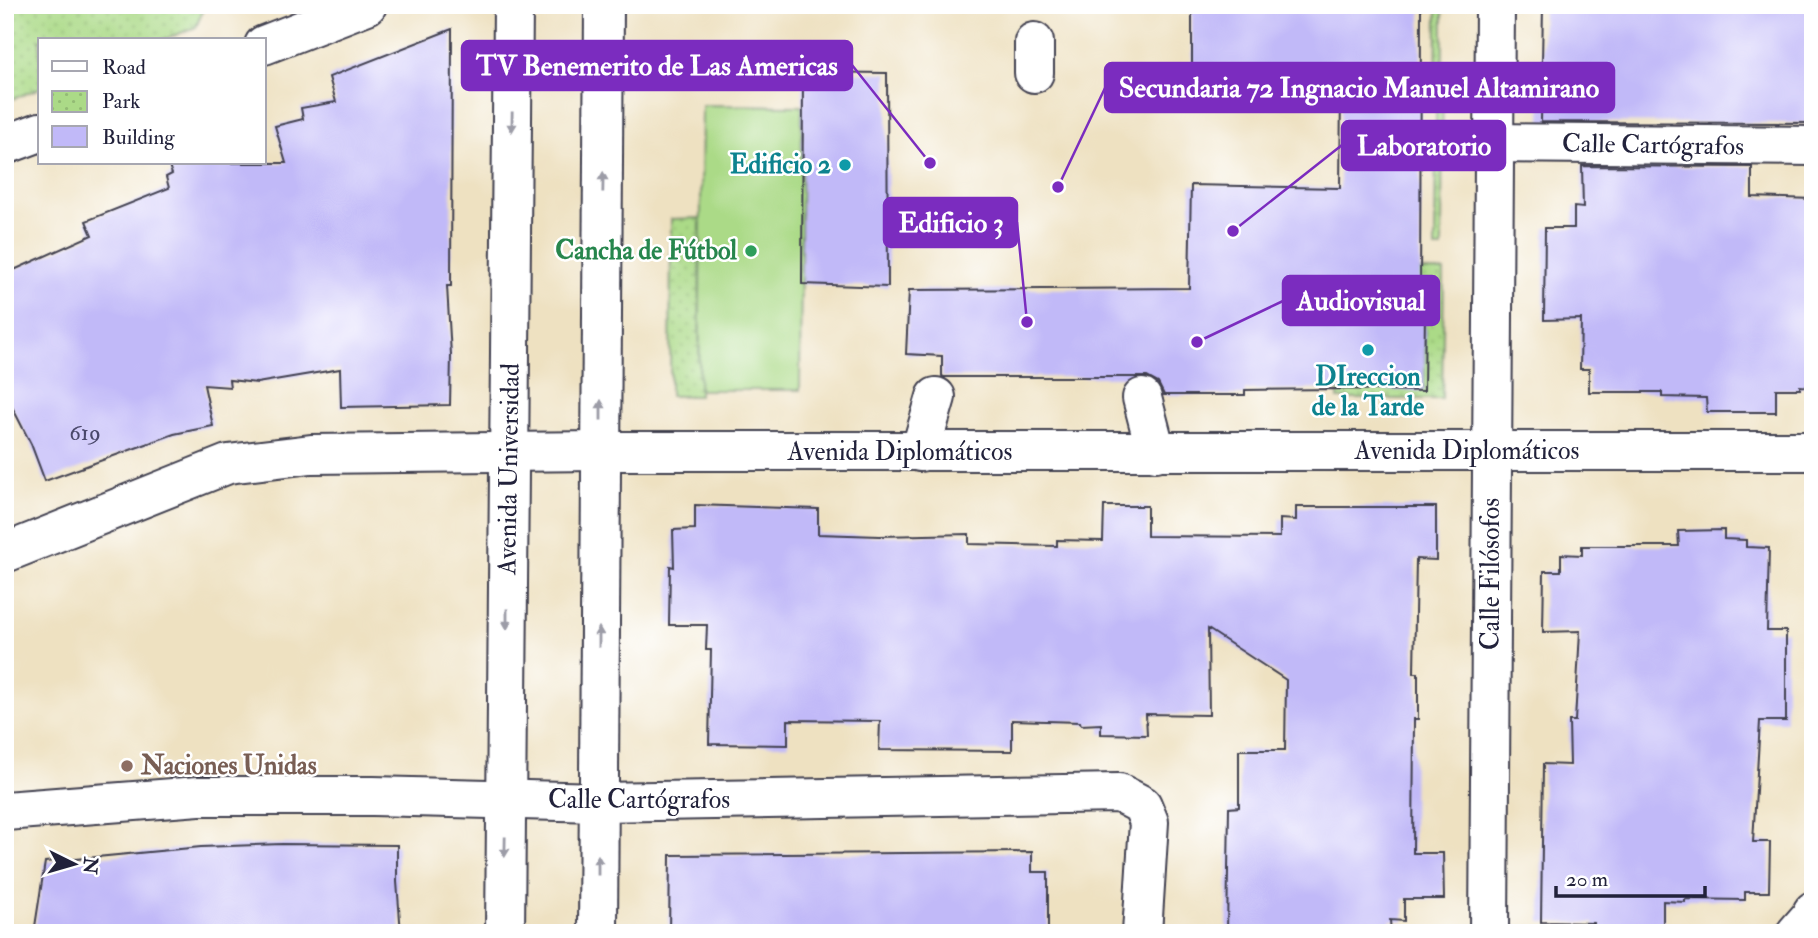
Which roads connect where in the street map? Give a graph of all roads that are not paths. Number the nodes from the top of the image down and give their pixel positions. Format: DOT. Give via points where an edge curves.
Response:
graph roads {
  1 [pos="368,5"];
  2 [pos="513,5"];
  3 [pos="604,5"];
  4 [pos="1495,5"];
  5 [pos="266,44"];
  6 [pos="38,133"];
  7 [pos="1494,143"];
  8 [pos="5,145"];
  9 [pos="1813,146"];
  10 [pos="936,397"];
  11 [pos="1142,398"];
  12 [pos="1813,451"];
  13 [pos="509,452"];
  14 [pos="600,452"];
  15 [pos="919,452"];
  16 [pos="1156,452"];
  17 [pos="1492,452"];
  18 [pos="5,553"];
  19 [pos="506,800"];
  20 [pos="599,802"];
  21 [pos="5,811"];
  22 [pos="1813,911"];
  23 [pos="505,933"];
  24 [pos="598,933"];
  25 [pos="1142,933"];
  26 [pos="1489,933"];
  27 [pos="1796,933"];
  1 -- 5 [label="street"];
  2 -- 13 [label="street, Avenida Universidad, one-way"];
  14 -- 3 [label="street, one-way"];
  4 -- 7 [label="street, Calle Filósofos"];
  6 -- 8 [label="street"];
  7 -- 9 [label="street, Calle Cartógrafos"];
  7 -- 17 [label="street, Calle Filósofos"];
  10 -- 15 [label="street"];
  11 -- 16 [label="street"];
  12 -- 17 [label="street, Avenida Diplomáticos"];
  13 -- 14 [label="street, Avenida Diplomáticos"];
  13 -- 18 [label="street, Avenida Diplomáticos" via="311,454 228,464"];
  13 -- 19 [label="street, Avenida Universidad, one-way"];
  14 -- 15 [label="street, Avenida Diplomáticos"];
  20 -- 14 [label="street, one-way"];
  15 -- 16 [label="street, Avenida Diplomáticos"];
  16 -- 17 [label="street, Avenida Diplomáticos"];
  17 -- 26 [label="street, Calle Filósofos"];
  19 -- 20 [label="street, Calle Cartógrafos"];
  19 -- 21 [label="street, Calle Cartógrafos" via="199,796"];
  19 -- 23 [label="street, Avenida Universidad, one-way"];
  24 -- 20 [label="street, one-way"];
  20 -- 25 [label="street, Calle Cartógrafos" via="1119,793 1142,805 1149,822"];
  22 -- 27 [label="street"];
}
